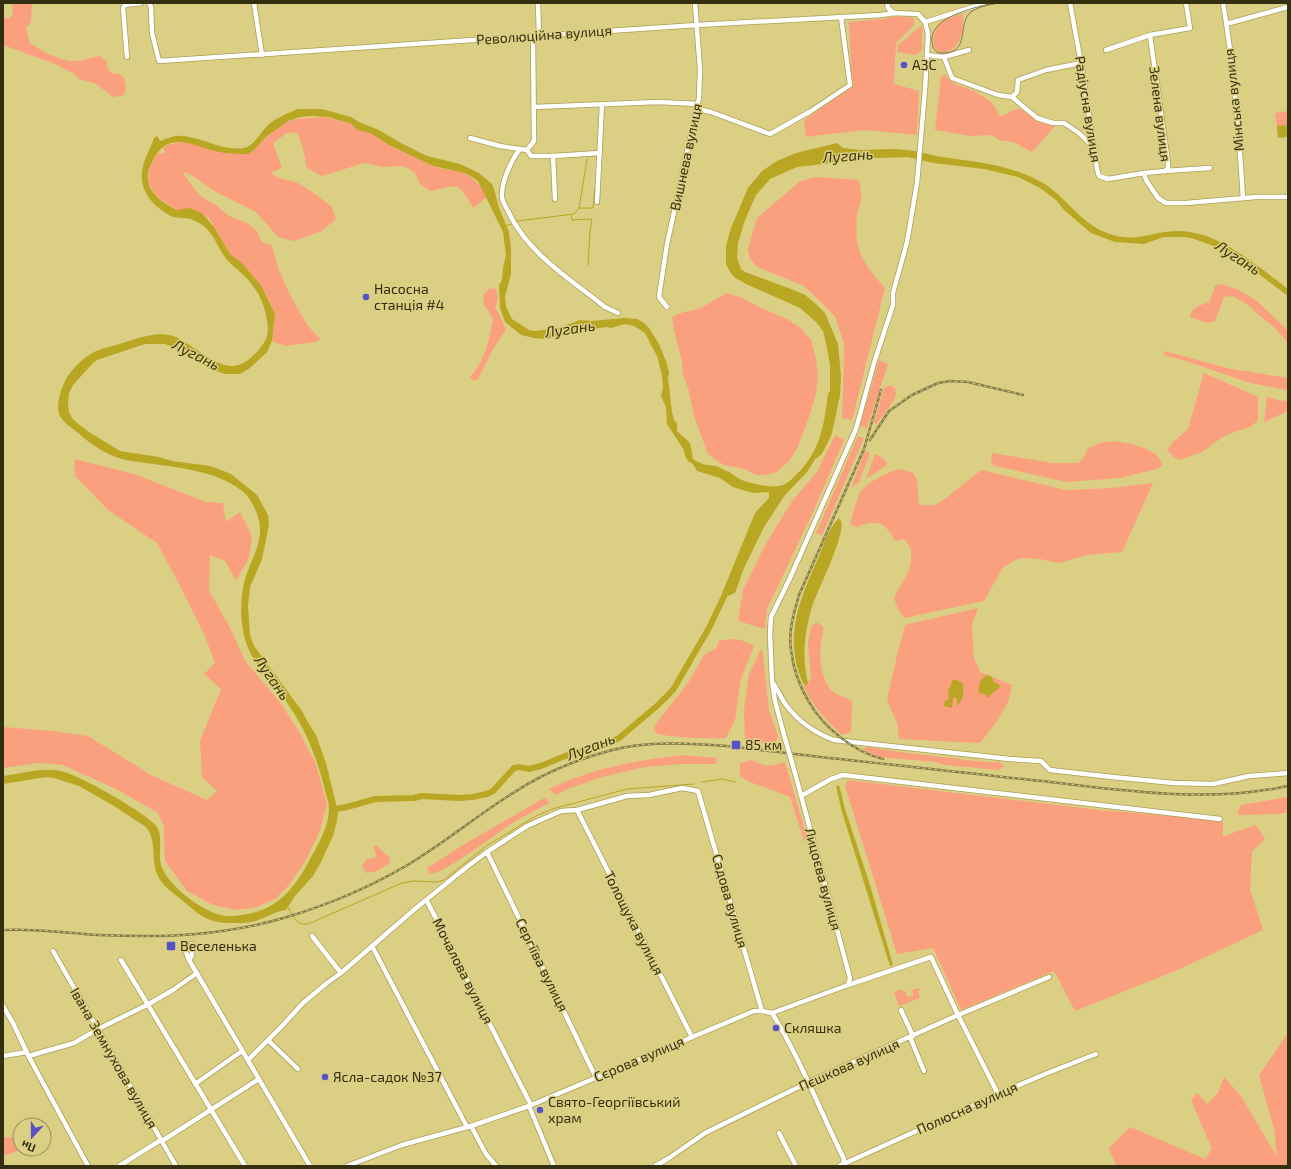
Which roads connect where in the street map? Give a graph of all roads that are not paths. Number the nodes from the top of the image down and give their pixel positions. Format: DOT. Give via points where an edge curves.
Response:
graph roads {
  1 [pos="141,3"];
  2 [pos="149,3"];
  3 [pos="254,3"];
  4 [pos="538,3"];
  5 [pos="695,3"];
  6 [pos="887,3"];
  7 [pos="986,3"];
  8 [pos="1070,3"];
  9 [pos="1186,3"];
  10 [pos="1223,3"];
  11 [pos="978,4"];
  12 [pos="1288,7"];
  13 [pos="894,13"];
  14 [pos="841,17"];
  15 [pos="925,22"];
  16 [pos="1226,24"];
  17 [pos="697,25"];
  18 [pos="539,35"];
  19 [pos="1150,35"];
  20 [pos="533,36"];
  21 [pos="969,50"];
  22 [pos="1106,50"];
  23 [pos="262,55"];
  24 [pos="927,55"];
  25 [pos="127,57"];
  26 [pos="944,57"];
  27 [pos="1081,62"];
  28 [pos="1012,97"];
  29 [pos="602,104"];
  30 [pos="534,107"];
  31 [pos="698,107"];
  32 [pos="470,138"];
  33 [pos="1094,148"];
  34 [pos="520,149"];
  35 [pos="527,150"];
  36 [pos="600,153"];
  37 [pos="553,156"];
  38 [pos="1210,168"];
  39 [pos="1165,171"];
  40 [pos="1144,173"];
  41 [pos="1288,197"];
  42 [pos="1243,198"];
  43 [pos="555,199"];
  44 [pos="597,202"];
  45 [pos="667,307"];
  46 [pos="618,313"];
  47 [pos="772,681"];
  48 [pos="1288,773"];
  49 [pos="801,796"];
  50 [pos="577,810"];
  51 [pos="1220,819"];
  52 [pos="487,852"];
  53 [pos="427,901"];
  54 [pos="312,936"];
  55 [pos="192,944"];
  56 [pos="372,946"];
  57 [pos="52,950"];
  58 [pos="186,952"];
  59 [pos="121,960"];
  60 [pos="189,960"];
  61 [pos="341,973"];
  62 [pos="197,974"];
  63 [pos="1049,977"];
  64 [pos="848,984"];
  65 [pos="147,1005"];
  66 [pos="3,1006"];
  67 [pos="901,1010"];
  68 [pos="762,1011"];
  69 [pos="772,1013"];
  70 [pos="958,1015"];
  71 [pos="98,1029"];
  72 [pos="912,1036"];
  73 [pos="692,1037"];
  74 [pos="268,1040"];
  75 [pos="242,1051"];
  76 [pos="27,1052"];
  77 [pos="1096,1054"];
  78 [pos="3,1056"];
  79 [pos="29,1058"];
  80 [pos="248,1060"];
  81 [pos="298,1069"];
  82 [pos="924,1071"];
  83 [pos="596,1078"];
  84 [pos="259,1079"];
  85 [pos="809,1082"];
  86 [pos="195,1084"];
  87 [pos="998,1094"];
  88 [pos="530,1105"];
  89 [pos="212,1110"];
  90 [pos="469,1126"];
  91 [pos="780,1133"];
  92 [pos="161,1141"];
  93 [pos="662,1164"];
  94 [pos="841,1165"];
  95 [pos="88,1166"];
  96 [pos="119,1166"];
  97 [pos="176,1166"];
  98 [pos="245,1166"];
  99 [pos="310,1166"];
  100 [pos="347,1166"];
  101 [pos="496,1166"];
  102 [pos="554,1166"];
  103 [pos="655,1166"];
  104 [pos="796,1166"];
  1 -- 25 [label="street" via="125,5 123,8"];
  2 -- 23 [label="street, Революційна вулиця" via="152,33 160,61"];
  3 -- 23 [label="street"];
  4 -- 18 [label="street"];
  5 -- 17 [label="street, Вишнева вулиця"];
  6 -- 13 [label="street" via="888,8"];
  7 -- 11 [label="street"];
  8 -- 27 [label="street, Радіусна вулиця"];
  9 -- 19 [label="street" via="1190,28"];
  10 -- 16 [label="street, Мінська вулиця"];
  11 -- 15 [label="street"];
  12 -- 16 [label="street"];
  13 -- 14 [label="street, Революційна вулиця"];
  13 -- 15 [label="street, Революційна вулиця" via="918,14"];
  14 -- 17 [label="street, Революційна вулиця"];
  14 -- 31 [label="street" via="850,85 811,111 770,134"];
  15 -- 24 [label="street, Лицоєва вулиця" via="928,34"];
  16 -- 42 [label="street, Мінська вулиця"];
  17 -- 18 [label="street, Революційна вулиця"];
  17 -- 31 [label="street, Вишнева вулиця" via="700,70"];
  18 -- 20 [label="street, Революційна вулиця"];
  19 -- 22 [label="street"];
  19 -- 39 [label="street, Зелена вулиця" via="1168,164"];
  20 -- 23 [label="street, Революційна вулиця"];
  20 -- 30 [label="street"];
  21 -- 26 [label="street"];
  24 -- 26 [label="street"];
  24 -- 47 [label="street, Лицоєва вулиця" via="922,145 917,183 907,242 893,292 893,305 856,428 794,571 770,617"];
  26 -- 28 [label="street" via="952,78 998,95"];
  27 -- 28 [label="street" via="1018,80 1017,92"];
  27 -- 33 [label="street, Радіусна вулиця"];
  28 -- 33 [label="street" via="1037,118 1053,123 1064,123"];
  29 -- 30 [label="street"];
  29 -- 31 [label="street" via="658,102"];
  29 -- 36 [label="street"];
  30 -- 35 [label="street" via="534,141"];
  31 -- 45 [label="street, Вишнева вулиця" via="667,244 659,297"];
  32 -- 34 [label="street"];
  33 -- 40 [label="street, Радіусна вулиця" via="1099,176 1108,179"];
  34 -- 35 [label="street"];
  34 -- 46 [label="street" via="508,166 501,198 510,216 534,250 605,307"];
  35 -- 37 [label="street" via="531,156"];
  36 -- 37 [label="street"];
  36 -- 44 [label="street"];
  37 -- 43 [label="street"];
  38 -- 39 [label="street"];
  39 -- 40 [label="street, Зелена вулиця"];
  40 -- 42 [label="street" via="1158,198 1166,203"];
  41 -- 42 [label="street"];
  47 -- 48 [label="street" via="786,705 801,720 819,734 834,740 1041,761 1050,770 1174,783 1213,784 1249,776"];
  47 -- 49 [label="street, Лицоєва вулиця, bridge"];
  49 -- 51 [label="street" via="843,775"];
  49 -- 64 [label="street, Лицоєва вулиця" via="850,978"];
  50 -- 52 [label="street" via="561,811 527,826"];
  50 -- 68 [label="street, Садова вулиця" via="627,796 649,795 682,788 698,791"];
  50 -- 73 [label="street, Толощука вулиця"];
  52 -- 53 [label="street"];
  52 -- 83 [label="street, Сергіїва вулиця"];
  53 -- 56 [label="street, Мочалова вулиця"];
  53 -- 88 [label="street, Мочалова вулиця"];
  54 -- 61 [label="street"];
  55 -- 60 [label="street" via="192,955"];
  56 -- 61 [label="street, Мочалова вулиця"];
  56 -- 90 [label="street"];
  57 -- 71 [label="street, Івана Земнухова вулиця"];
  58 -- 60 [label="street"];
  59 -- 65 [label="street"];
  60 -- 62 [label="street"];
  61 -- 74 [label="street, Мочалова вулиця" via="303,1003"];
  62 -- 65 [label="street"];
  62 -- 75 [label="street"];
  63 -- 70 [label="street, Пєшкова вулиця"];
  64 -- 69 [label="street"];
  64 -- 70 [label="street" via="931,957"];
  65 -- 71 [label="street"];
  65 -- 86 [label="street"];
  66 -- 76 [label="street"];
  67 -- 72 [label="street"];
  68 -- 69 [label="street, Сєрова вулиця"];
  68 -- 73 [label="street, Сєрова вулиця"];
  69 -- 85 [label="street"];
  70 -- 72 [label="street, Пєшкова вулиця"];
  70 -- 87 [label="street"];
  71 -- 79 [label="street" via="74,1043"];
  71 -- 92 [label="street, Івана Земнухова вулиця"];
  72 -- 82 [label="street"];
  72 -- 85 [label="street, Пєшкова вулиця"];
  73 -- 83 [label="street, Сєрова вулиця"];
  74 -- 80 [label="street, Мочалова вулиця"];
  74 -- 81 [label="street"];
  75 -- 80 [label="street"];
  75 -- 86 [label="street"];
  76 -- 78 [label="street"];
  76 -- 79 [label="street"];
  77 -- 87 [label="street, Полюсна вулиця"];
  79 -- 95 [label="street"];
  80 -- 84 [label="street"];
  83 -- 88 [label="street, Сєрова вулиця"];
  84 -- 89 [label="street"];
  84 -- 99 [label="street"];
  85 -- 93 [label="street, Пєшкова вулиця" via="705,1133"];
  85 -- 94 [label="street" via="844,1159"];
  86 -- 89 [label="street"];
  87 -- 94 [label="street, Полюсна вулиця"];
  88 -- 90 [label="street, Сєрова вулиця"];
  88 -- 102 [label="street, Мочалова вулиця"];
  89 -- 92 [label="street"];
  89 -- 98 [label="street"];
  90 -- 100 [label="street, Сєрова вулиця" via="402,1144"];
  90 -- 101 [label="street"];
  91 -- 104 [label="street"];
  92 -- 96 [label="street"];
  92 -- 97 [label="street, Івана Земнухова вулиця"];
  93 -- 103 [label="street, Пєшкова вулиця"];
}
